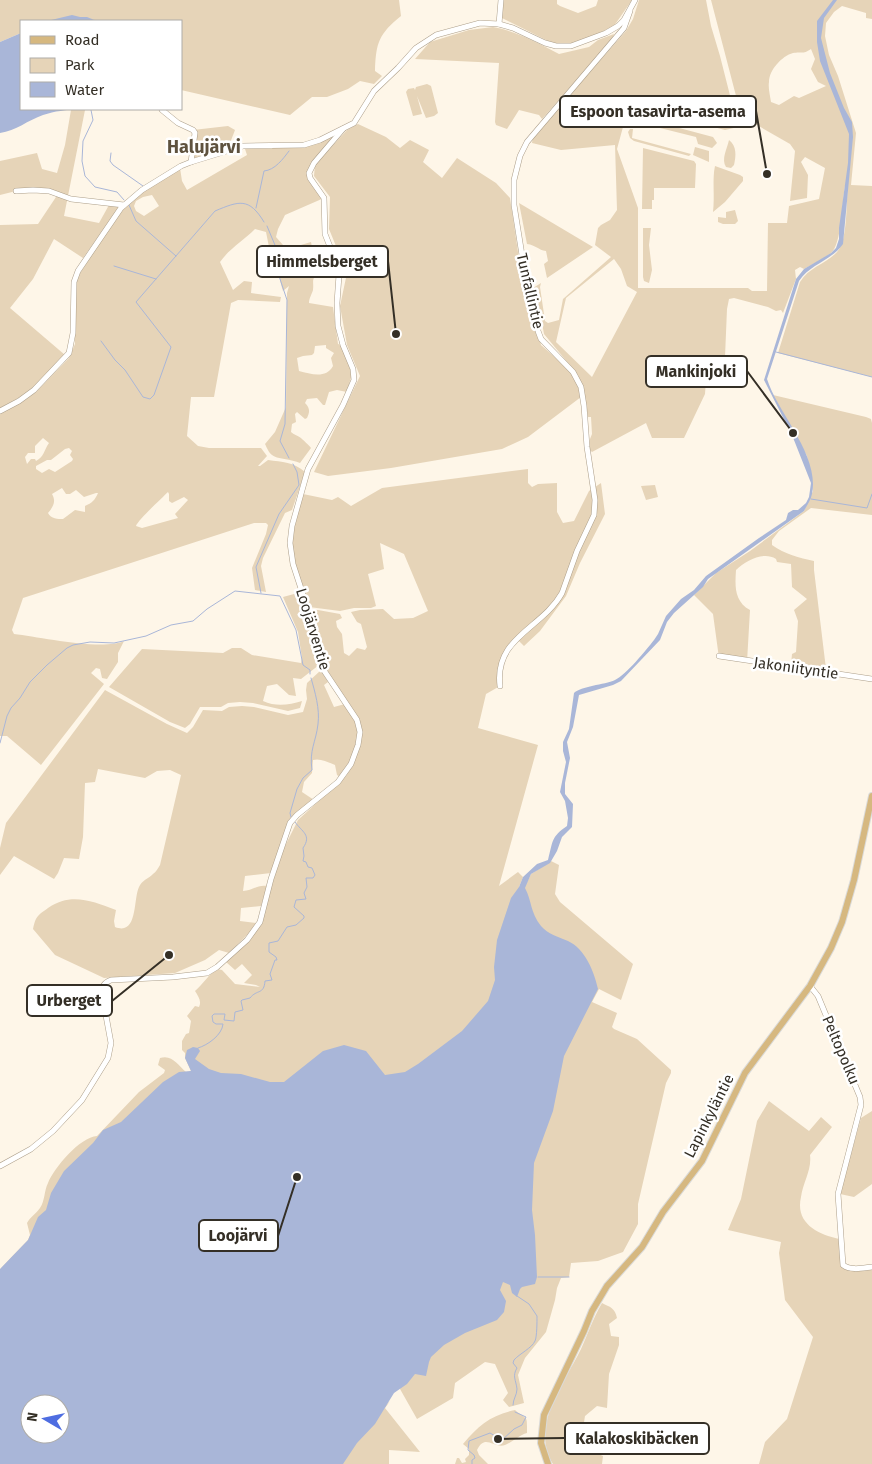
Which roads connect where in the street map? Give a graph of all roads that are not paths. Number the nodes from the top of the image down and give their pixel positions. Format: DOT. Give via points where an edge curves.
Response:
graph roads {
  1 [pos="501,0"];
  2 [pos="635,0"];
  3 [pos="631,8"];
  4 [pos="498,24"];
  5 [pos="162,110"];
  6 [pos="343,129"];
  7 [pos="191,162"];
  8 [pos="16,191"];
  9 [pos="124,205"];
  10 [pos="0,411"];
  11 [pos="719,656"];
  12 [pos="872,679"];
  13 [pos="500,686"];
  14 [pos="872,796"];
  15 [pos="810,986"];
  16 [pos="0,1166"];
  17 [pos="872,1267"];
  18 [pos="548,1464"];
  1 -- 4 [label="street"];
  2 -- 3 [label="street"];
  3 -- 4 [label="street" via="618,26 571,46 545,43"];
  3 -- 13 [label="street, Tunfallintie" via="624,28 527,142 514,180 521,253 536,307 538,331 544,343 573,372 581,387 595,508 558,601 507,648 499,672"];
  4 -- 6 [label="street" via="464,26 426,40 374,91 357,120"];
  5 -- 7 [label="street" via="172,120 194,130"];
  6 -- 7 [label="street" via="304,145 243,146"];
  6 -- 16 [label="street, Loojärventie" via="309,173 324,198 325,234 339,275 338,326 354,380 308,469 290,543 321,666 357,720 360,732 358,745 345,775 290,823 260,922 254,931 207,973 105,982 102,994 111,1043 108,1058 82,1100 54,1131 31,1149"];
  7 -- 9 [label="street" via="142,190"];
  8 -- 9 [label="street" via="43,191 71,199"];
  9 -- 10 [label="street" via="78,271 74,282 70,354 34,390"];
  11 -- 12 [label="street, Jakoniityntie"];
  14 -- 15 [label="main road, Lapinkyläntie" via="842,922"];
  15 -- 17 [label="street, Peltopolku" via="818,996 860,1097 838,1194 843,1265 847,1268"];
  15 -- 18 [label="main road, Lapinkyläntie" via="745,1073 702,1161 663,1212 642,1247 607,1286 592,1311 544,1415 542,1444"];
}
